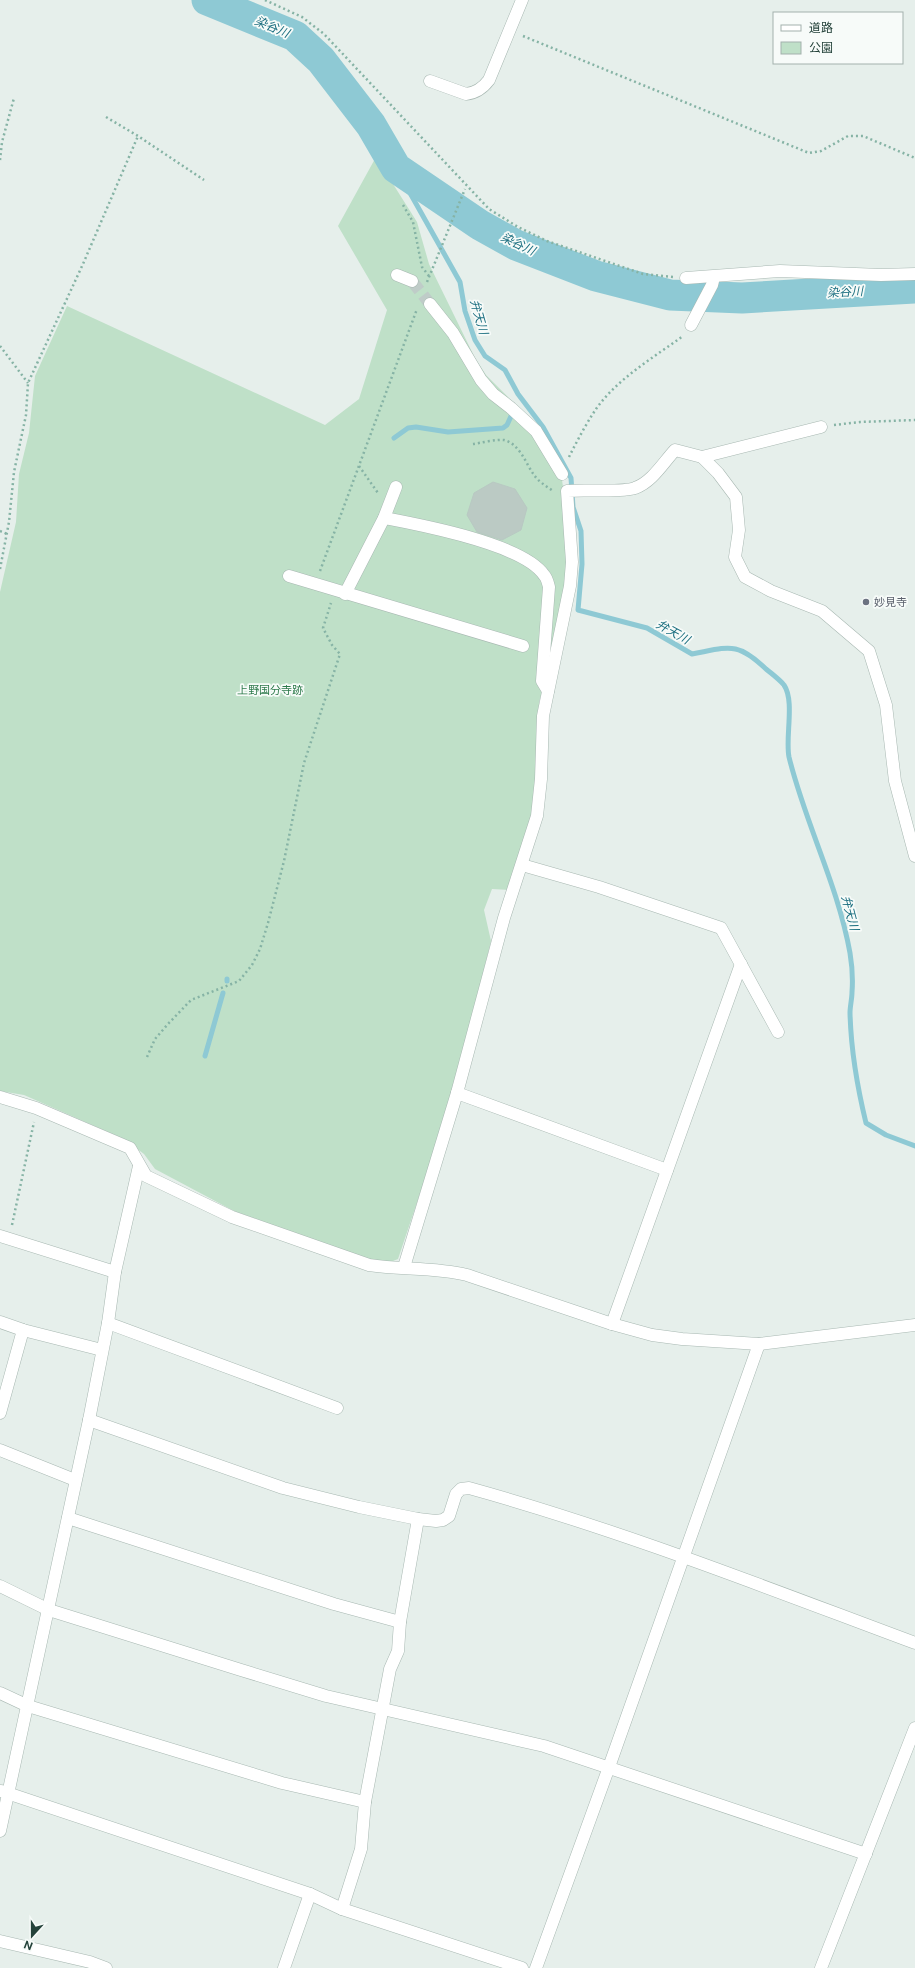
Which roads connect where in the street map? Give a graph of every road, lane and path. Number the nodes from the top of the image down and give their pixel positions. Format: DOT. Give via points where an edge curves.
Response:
graph roads {
  1 [pos="265,0"];
  2 [pos="522,0"];
  3 [pos="510,30"];
  4 [pos="430,81"];
  5 [pos="14,98"];
  6 [pos="106,118"];
  7 [pos="138,136"];
  8 [pos="915,158"];
  9 [pos="0,160"];
  10 [pos="204,180"];
  11 [pos="465,189"];
  12 [pos="404,205"];
  13 [pos="915,274"];
  14 [pos="397,275"];
  15 [pos="429,277"];
  16 [pos="686,278"];
  17 [pos="412,281"];
  18 [pos="713,281"];
  19 [pos="424,289"];
  20 [pos="425,304"];
  21 [pos="693,321"];
  22 [pos="0,346"];
  23 [pos="28,383"];
  24 [pos="915,420"];
  25 [pos="821,427"];
  26 [pos="472,444"];
  27 [pos="702,457"];
  28 [pos="567,460"];
  29 [pos="359,465"];
  30 [pos="562,474"];
  31 [pos="396,488"];
  32 [pos="567,491"];
  33 [pos="386,512"];
  34 [pos="0,531"];
  35 [pos="7,534"];
  36 [pos="0,569"];
  37 [pos="288,576"];
  38 [pos="315,584"];
  39 [pos="340,592"];
  40 [pos="523,646"];
  41 [pos="548,691"];
  42 [pos="915,856"];
  43 [pos="522,865"];
  44 [pos="741,964"];
  45 [pos="778,1032"];
  46 [pos="147,1057"];
  47 [pos="457,1094"];
  48 [pos="0,1097"];
  49 [pos="36,1108"];
  50 [pos="139,1166"];
  51 [pos="668,1170"];
  52 [pos="5,1237"];
  53 [pos="404,1267"];
  54 [pos="115,1272"];
  55 [pos="0,1322"];
  56 [pos="108,1323"];
  57 [pos="612,1324"];
  58 [pos="915,1325"];
  59 [pos="23,1330"];
  60 [pos="759,1344"];
  61 [pos="102,1350"];
  62 [pos="337,1408"];
  63 [pos="0,1413"];
  64 [pos="89,1420"];
  65 [pos="0,1450"];
  66 [pos="75,1480"];
  67 [pos="68,1518"];
  68 [pos="418,1519"];
  69 [pos="684,1557"];
  70 [pos="0,1586"];
  71 [pos="49,1610"];
  72 [pos="400,1622"];
  73 [pos="915,1643"];
  74 [pos="0,1692"];
  75 [pos="28,1706"];
  76 [pos="383,1710"];
  77 [pos="915,1728"];
  78 [pos="609,1767"];
  79 [pos="4,1793"];
  80 [pos="365,1802"];
  81 [pos="0,1831"];
  82 [pos="866,1854"];
  83 [pos="310,1894"];
  84 [pos="342,1909"];
  85 [pos="0,1941"];
  86 [pos="106,1968"];
  87 [pos="284,1968"];
  88 [pos="522,1968"];
  89 [pos="536,1968"];
  90 [pos="821,1968"];
  1 -- 16 [label="path" via="302,17 324,34 489,208 500,216 547,241 643,274"];
  2 -- 3 [label="street"];
  3 -- 4 [label="street" via="484,86 472,94 459,93"];
  3 -- 8 [label="path" via="809,153 822,151 848,136 863,136"];
  5 -- 9 [label="path" via="2,142"];
  6 -- 7 [label="path"];
  7 -- 10 [label="path"];
  7 -- 23 [label="path"];
  11 -- 15 [label="path"];
  12 -- 15 [label="path" via="413,222 422,267"];
  13 -- 18 [label="street" via="780,271"];
  14 -- 17 [label="street"];
  15 -- 19 [label="path"];
  16 -- 18 [label="street"];
  18 -- 21 [label="street"];
  20 -- 29 [label="path"];
  20 -- 30 [label="street" via="453,333 481,380 493,394 536,431"];
  21 -- 28 [label="path" via="684,335 631,373 604,400"];
  22 -- 23 [label="path"];
  23 -- 35 [label="path" via="26,415 14,472"];
  24 -- 25 [label="path" via="860,422"];
  25 -- 27 [label="street"];
  26 -- 32 [label="path" via="504,440 516,448 542,484 558,494"];
  27 -- 32 [label="street" via="675,450 650,479 634,489"];
  27 -- 42 [label="street" via="736,497 739,530 735,557 745,577 771,591 822,611 868,651 886,705 895,781"];
  29 -- 33 [label="path"];
  29 -- 38 [label="path"];
  31 -- 33 [label="street"];
  32 -- 41 [label="street" via="572,562 570,586"];
  33 -- 39 [label="street"];
  33 -- 41 [label="street" via="508,550 527,560 544,575 549,587 542,681"];
  34 -- 35 [label="path"];
  35 -- 36 [label="path"];
  37 -- 38 [label="street"];
  38 -- 39 [label="street"];
  39 -- 40 [label="street"];
  39 -- 46 [label="path" via="323,628 340,654 304,763 284,861 260,949 252,965 239,981 192,1000 159,1034"];
  41 -- 43 [label="street" via="542,731 540,802"];
  43 -- 44 [label="street" via="599,887 721,928"];
  43 -- 47 [label="street" via="490,968"];
  44 -- 45 [label="street"];
  44 -- 51 [label="street"];
  47 -- 51 [label="street"];
  47 -- 53 [label="street"];
  48 -- 49 [label="street"];
  49 -- 50 [label="street" via="130,1148"];
  49 -- 52 [label="path"];
  50 -- 53 [label="street" via="146,1176 232,1217 369,1265"];
  50 -- 54 [label="street"];
  51 -- 57 [label="street"];
  52 -- 54 [label="street"];
  53 -- 57 [label="street" via="467,1274"];
  54 -- 56 [label="street"];
  55 -- 59 [label="street"];
  56 -- 61 [label="street"];
  56 -- 62 [label="street"];
  57 -- 60 [label="street" via="652,1335"];
  58 -- 60 [label="street"];
  59 -- 61 [label="street"];
  59 -- 63 [label="street"];
  60 -- 69 [label="street"];
  61 -- 64 [label="street"];
  64 -- 66 [label="street"];
  64 -- 68 [label="street" via="283,1488"];
  65 -- 66 [label="street"];
  66 -- 67 [label="street"];
  67 -- 71 [label="street"];
  67 -- 72 [label="street" via="334,1604"];
  68 -- 69 [label="street" via="443,1520 449,1516 456,1494 461,1489 469,1488 542,1509"];
  68 -- 72 [label="street"];
  69 -- 73 [label="street"];
  69 -- 78 [label="street"];
  70 -- 71 [label="street"];
  71 -- 75 [label="street"];
  71 -- 76 [label="street" via="326,1696"];
  72 -- 76 [label="street" via="398,1651 390,1669"];
  74 -- 75 [label="street"];
  75 -- 79 [label="street"];
  75 -- 80 [label="street" via="282,1783"];
  76 -- 78 [label="street" via="544,1746"];
  76 -- 80 [label="street"];
  77 -- 82 [label="street"];
  78 -- 82 [label="street"];
  78 -- 89 [label="street"];
  79 -- 81 [label="street"];
  79 -- 83 [label="street"];
  80 -- 84 [label="street" via="361,1849"];
  82 -- 90 [label="street"];
  83 -- 84 [label="street"];
  83 -- 87 [label="street"];
  84 -- 88 [label="street"];
  85 -- 86 [label="street"];
}
